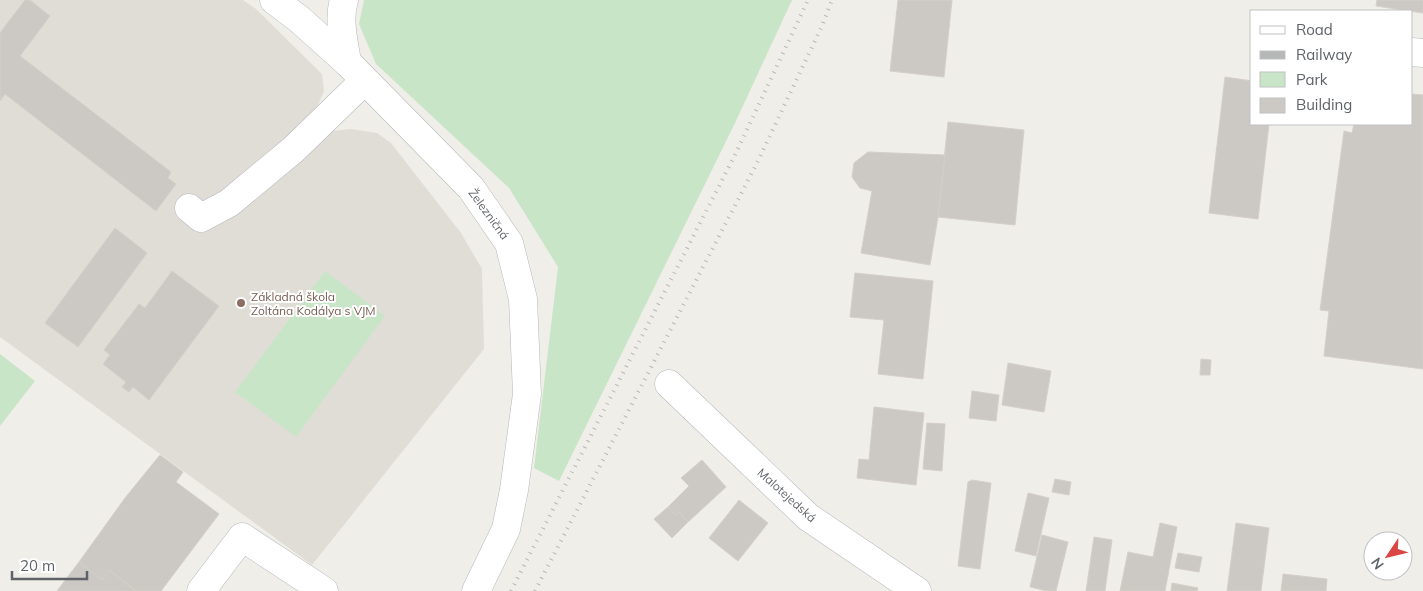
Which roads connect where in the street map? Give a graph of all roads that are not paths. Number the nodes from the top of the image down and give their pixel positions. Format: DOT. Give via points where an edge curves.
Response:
graph roads {
  1 [pos="274,0"];
  2 [pos="344,0"];
  3 [pos="300,10"];
  4 [pos="355,72"];
  5 [pos="189,208"];
  6 [pos="668,384"];
  7 [pos="201,591"];
  8 [pos="324,591"];
  9 [pos="476,591"];
  10 [pos="917,591"];
  1 -- 3 [label="street, Železničná"];
  2 -- 4 [label="street" via="342,29"];
  3 -- 4 [label="street, Železničná"];
  4 -- 5 [label="street" via="294,149 229,203 201,218"];
  4 -- 9 [label="street, Železničná" via="471,188 510,243 523,298 527,394 514,490 506,529"];
  6 -- 10 [label="street, Malotejedská" via="808,517"];
  7 -- 8 [label="street" via="242,537"];
}
